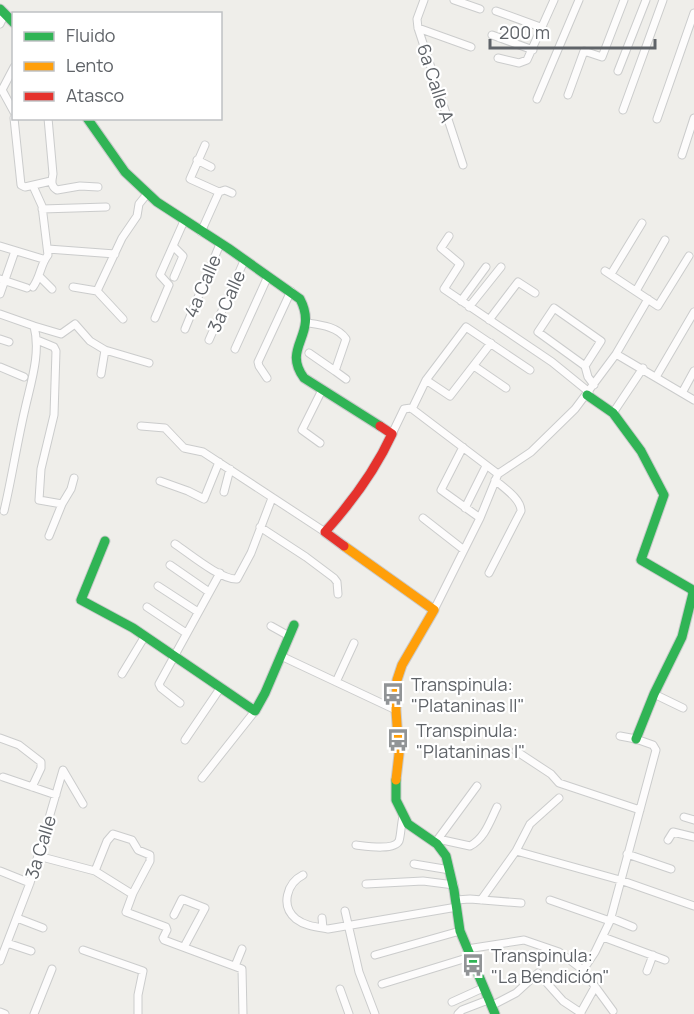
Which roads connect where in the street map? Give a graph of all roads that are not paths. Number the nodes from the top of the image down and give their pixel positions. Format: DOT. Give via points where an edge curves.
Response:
graph roads {
  1 [pos="424,0"];
  2 [pos="454,0"];
  3 [pos="554,0"];
  4 [pos="579,0"];
  5 [pos="624,0"];
  6 [pos="646,0"];
  7 [pos="663,0"];
  8 [pos="480,9"];
  9 [pos="496,11"];
  10 [pos="3,12"];
  11 [pos="694,13"];
  12 [pos="0,24"];
  13 [pos="418,28"];
  14 [pos="543,28"];
  15 [pos="492,35"];
  16 [pos="471,47"];
  17 [pos="533,50"];
  18 [pos="498,58"];
  19 [pos="12,71"];
  20 [pos="618,71"];
  21 [pos="568,94"];
  22 [pos="537,99"];
  23 [pos="12,108"];
  24 [pos="623,110"];
  25 [pos="694,118"];
  26 [pos="657,119"];
  27 [pos="14,120"];
  28 [pos="48,120"];
  29 [pos="88,120"];
  30 [pos="205,145"];
  31 [pos="682,155"];
  32 [pos="197,160"];
  33 [pos="463,165"];
  34 [pos="211,167"];
  35 [pos="51,181"];
  36 [pos="33,186"];
  37 [pos="98,187"];
  38 [pos="219,192"];
  39 [pos="232,193"];
  40 [pos="147,194"];
  41 [pos="106,207"];
  42 [pos="42,209"];
  43 [pos="184,221"];
  44 [pos="642,223"];
  45 [pos="201,232"];
  46 [pos="449,236"];
  47 [pos="665,240"];
  48 [pos="220,244"];
  49 [pos="0,246"];
  50 [pos="173,246"];
  51 [pos="48,249"];
  52 [pos="231,250"];
  53 [pos="15,251"];
  54 [pos="115,254"];
  55 [pos="689,256"];
  56 [pos="43,259"];
  57 [pos="244,261"];
  58 [pos="486,267"];
  59 [pos="501,267"];
  60 [pos="259,270"];
  61 [pos="39,276"];
  62 [pos="268,276"];
  63 [pos="174,277"];
  64 [pos="2,280"];
  65 [pos="73,287"];
  66 [pos="52,289"];
  67 [pos="97,291"];
  68 [pos="291,291"];
  69 [pos="636,291"];
  70 [pos="535,293"];
  71 [pos="0,294"];
  72 [pos="648,299"];
  73 [pos="461,301"];
  74 [pos="469,307"];
  75 [pos="694,312"];
  76 [pos="0,314"];
  77 [pos="155,318"];
  78 [pos="123,320"];
  79 [pos="489,320"];
  80 [pos="308,323"];
  81 [pos="34,326"];
  82 [pos="184,329"];
  83 [pos="0,339"];
  84 [pos="37,340"];
  85 [pos="209,340"];
  86 [pos="9,342"];
  87 [pos="490,343"];
  88 [pos="235,349"];
  89 [pos="105,350"];
  90 [pos="309,353"];
  91 [pos="616,354"];
  92 [pos="149,363"];
  93 [pos="474,366"];
  94 [pos="585,366"];
  95 [pos="0,367"];
  96 [pos="643,368"];
  97 [pos="531,370"];
  98 [pos="335,371"];
  99 [pos="694,371"];
  100 [pos="101,374"];
  101 [pos="24,377"];
  102 [pos="656,377"];
  103 [pos="267,378"];
  104 [pos="346,379"];
  105 [pos="426,380"];
  106 [pos="594,385"];
  107 [pos="506,388"];
  108 [pos="322,390"];
  109 [pos="588,393"];
  110 [pos="682,393"];
  111 [pos="694,400"];
  112 [pos="412,409"];
  113 [pos="613,413"];
  114 [pos="141,426"];
  115 [pos="392,434"];
  116 [pos="320,443"];
  117 [pos="463,447"];
  118 [pos="219,462"];
  119 [pos="486,466"];
  120 [pos="230,469"];
  121 [pos="496,477"];
  122 [pos="74,478"];
  123 [pos="160,481"];
  124 [pos="224,492"];
  125 [pos="272,498"];
  126 [pos="62,504"];
  127 [pos="465,508"];
  128 [pos="4,511"];
  129 [pos="423,518"];
  130 [pos="480,518"];
  131 [pos="260,527"];
  132 [pos="325,532"];
  133 [pos="49,536"];
  134 [pos="105,541"];
  135 [pos="175,544"];
  136 [pos="464,550"];
  137 [pos="170,565"];
  138 [pos="219,573"];
  139 [pos="489,573"];
  140 [pos="158,586"];
  141 [pos="209,592"];
  142 [pos="338,594"];
  143 [pos="147,607"];
  144 [pos="434,610"];
  145 [pos="198,612"];
  146 [pos="294,625"];
  147 [pos="271,626"];
  148 [pos="186,633"];
  149 [pos="145,636"];
  150 [pos="289,636"];
  151 [pos="354,643"];
  152 [pos="175,654"];
  153 [pos="281,656"];
  154 [pos="122,674"];
  155 [pos="336,682"];
  156 [pos="221,687"];
  157 [pos="654,694"];
  158 [pos="180,703"];
  159 [pos="683,708"];
  160 [pos="396,710"];
  161 [pos="255,711"];
  162 [pos="620,736"];
  163 [pos="0,738"];
  164 [pos="636,739"];
  165 [pos="185,740"];
  166 [pos="516,751"];
  167 [pos="3,777"];
  168 [pos="202,778"];
  169 [pos="477,786"];
  170 [pos="32,787"];
  171 [pos="56,795"];
  172 [pos="559,798"];
  173 [pos="83,804"];
  174 [pos="497,807"];
  175 [pos="640,810"];
  176 [pos="403,817"];
  177 [pos="684,817"];
  178 [pos="694,820"];
  179 [pos="694,837"];
  180 [pos="668,840"];
  181 [pos="437,841"];
  182 [pos="356,845"];
  183 [pos="516,851"];
  184 [pos="627,854"];
  185 [pos="38,856"];
  186 [pos="414,864"];
  187 [pos="671,869"];
  188 [pos="450,870"];
  189 [pos="0,871"];
  190 [pos="95,871"];
  191 [pos="303,875"];
  192 [pos="620,880"];
  193 [pos="30,883"];
  194 [pos="366,884"];
  195 [pos="453,885"];
  196 [pos="132,894"];
  197 [pos="481,900"];
  198 [pos="550,900"];
  199 [pos="521,903"];
  200 [pos="456,904"];
  201 [pos="694,906"];
  202 [pos="345,910"];
  203 [pos="174,915"];
  204 [pos="16,918"];
  205 [pos="321,918"];
  206 [pos="610,920"];
  207 [pos="349,925"];
  208 [pos="633,927"];
  209 [pos="43,928"];
  210 [pos="323,928"];
  211 [pos="460,931"];
  212 [pos="0,937"];
  213 [pos="603,937"];
  214 [pos="8,941"];
  215 [pos="184,947"];
  216 [pos="242,949"];
  217 [pos="83,950"];
  218 [pos="31,951"];
  219 [pos="469,953"];
  220 [pos="653,955"];
  221 [pos="375,956"];
  222 [pos="665,960"];
  223 [pos="0,961"];
  224 [pos="235,966"];
  225 [pos="52,969"];
  226 [pos="583,970"];
  227 [pos="646,971"];
  228 [pos="382,984"];
  229 [pos="595,987"];
  230 [pos="483,988"];
  231 [pos="340,989"];
  232 [pos="452,1002"];
  233 [pos="492,1007"];
  234 [pos="613,1011"];
  235 [pos="0,1012"];
  236 [pos="580,1013"];
  237 [pos="5,1014"];
  238 [pos="34,1014"];
  239 [pos="138,1014"];
  240 [pos="243,1014"];
  241 [pos="350,1014"];
  242 [pos="375,1014"];
  243 [pos="458,1014"];
  1 -- 13 [label="street, 6a Calle A"];
  2 -- 8 [label="street"];
  3 -- 14 [label="street"];
  4 -- 22 [label="street"];
  5 -- 21 [label="street" via="602,57 584,51"];
  6 -- 20 [label="street"];
  7 -- 24 [label="street"];
  9 -- 14 [label="street"];
  10 -- 12 [label="street"];
  11 -- 26 [label="street"];
  13 -- 16 [label="street"];
  13 -- 33 [label="street, 6a Calle A"];
  14 -- 17 [label="street"];
  15 -- 17 [label="street"];
  17 -- 18 [label="street" via="522,62"];
  19 -- 23 [label="street" via="2,91"];
  25 -- 31 [label="street"];
  27 -- 36 [label="street" via="20,182 24,187"];
  28 -- 35 [label="street"];
  29 -- 40 [label="street" via="125,172"];
  30 -- 32 [label="street"];
  32 -- 34 [label="street"];
  32 -- 38 [label="street" via="191,180"];
  35 -- 36 [label="street"];
  35 -- 37 [label="street" via="57,190"];
  36 -- 42 [label="street"];
  38 -- 39 [label="street"];
  38 -- 45 [label="street"];
  40 -- 43 [label="street"];
  40 -- 54 [label="street"];
  41 -- 42 [label="street"];
  42 -- 51 [label="street"];
  43 -- 45 [label="street"];
  43 -- 50 [label="street"];
  44 -- 69 [label="street" via="608,273"];
  45 -- 48 [label="street"];
  46 -- 73 [label="street" via="441,248 460,264 444,289"];
  47 -- 69 [label="street"];
  48 -- 52 [label="street"];
  48 -- 82 [label="street, 4a Calle"];
  49 -- 53 [label="street"];
  50 -- 63 [label="street" via="183,255"];
  50 -- 77 [label="street" via="160,276 169,285"];
  51 -- 54 [label="street"];
  51 -- 56 [label="street"];
  52 -- 57 [label="street"];
  52 -- 60 [label="street" via="247,255"];
  53 -- 56 [label="street"];
  53 -- 64 [label="street"];
  54 -- 67 [label="street"];
  55 -- 72 [label="street" via="659,305"];
  56 -- 61 [label="street"];
  57 -- 60 [label="street"];
  57 -- 85 [label="street, 3a Calle"];
  58 -- 73 [label="street"];
  59 -- 74 [label="street"];
  60 -- 62 [label="street"];
  61 -- 64 [label="street" via="30,288"];
  61 -- 66 [label="street"];
  62 -- 68 [label="street"];
  62 -- 88 [label="street"];
  64 -- 71 [label="street"];
  65 -- 67 [label="street"];
  67 -- 78 [label="street"];
  68 -- 80 [label="street" via="305,304"];
  68 -- 103 [label="street" via="258,362"];
  69 -- 72 [label="street"];
  70 -- 79 [label="street" via="518,282"];
  72 -- 91 [label="street"];
  73 -- 74 [label="street"];
  74 -- 79 [label="street"];
  75 -- 102 [label="street"];
  76 -- 81 [label="street"];
  79 -- 109 [label="street"];
  80 -- 98 [label="street" via="330,327 345,337"];
  80 -- 108 [label="street" via="294,365 304,378"];
  81 -- 84 [label="street"];
  81 -- 89 [label="street" via="60,334 75,324"];
  83 -- 86 [label="street"];
  84 -- 126 [label="street" via="56,351 54,415 41,469 39,500"];
  84 -- 128 [label="street" via="33,381"];
  87 -- 93 [label="street"];
  87 -- 97 [label="street"];
  87 -- 105 [label="street" via="465,327"];
  89 -- 92 [label="street"];
  89 -- 100 [label="street"];
  90 -- 98 [label="street"];
  91 -- 96 [label="street"];
  91 -- 106 [label="street"];
  93 -- 105 [label="street" via="450,396"];
  93 -- 107 [label="street"];
  94 -- 94 [label="street" via="538,333 554,308 601,341"];
  94 -- 106 [label="street"];
  95 -- 101 [label="street"];
  96 -- 102 [label="street"];
  96 -- 113 [label="street"];
  98 -- 104 [label="street"];
  99 -- 110 [label="street"];
  102 -- 110 [label="street"];
  105 -- 112 [label="street"];
  106 -- 109 [label="street"];
  108 -- 115 [label="street"];
  108 -- 116 [label="street" via="302,429"];
  109 -- 113 [label="street"];
  109 -- 121 [label="street" via="531,452"];
  110 -- 111 [label="street"];
  112 -- 115 [label="street" via="404,409"];
  112 -- 117 [label="street"];
  113 -- 157 [label="street" via="641,452 664,495 641,560 693,592 682,637"];
  114 -- 118 [label="street" via="164,427 184,448 202,451"];
  115 -- 132 [label="street" via="362,490"];
  117 -- 119 [label="street"];
  117 -- 127 [label="street" via="441,490"];
  118 -- 120 [label="street"];
  118 -- 123 [label="street" via="204,499"];
  119 -- 121 [label="street"];
  119 -- 127 [label="street"];
  120 -- 124 [label="street"];
  120 -- 125 [label="street"];
  121 -- 130 [label="street"];
  121 -- 139 [label="street" via="518,501 521,511"];
  122 -- 126 [label="street"];
  125 -- 131 [label="street"];
  125 -- 132 [label="street"];
  126 -- 133 [label="street"];
  127 -- 130 [label="street"];
  129 -- 136 [label="street"];
  130 -- 136 [label="street"];
  131 -- 138 [label="street" via="237,579"];
  131 -- 142 [label="street" via="334,578"];
  132 -- 144 [label="street"];
  134 -- 149 [label="street" via="81,599"];
  135 -- 138 [label="street"];
  136 -- 144 [label="street"];
  137 -- 141 [label="street"];
  138 -- 141 [label="street"];
  140 -- 145 [label="street"];
  141 -- 145 [label="street"];
  143 -- 148 [label="street"];
  144 -- 160 [label="street" via="399,671"];
  145 -- 148 [label="street"];
  146 -- 150 [label="street"];
  147 -- 150 [label="street"];
  148 -- 152 [label="street"];
  149 -- 152 [label="street"];
  149 -- 154 [label="street"];
  150 -- 153 [label="street"];
  151 -- 155 [label="street"];
  152 -- 156 [label="street"];
  152 -- 158 [label="street" via="159,685"];
  153 -- 155 [label="street"];
  153 -- 161 [label="street"];
  155 -- 160 [label="street"];
  156 -- 161 [label="street"];
  156 -- 165 [label="street"];
  157 -- 159 [label="street"];
  157 -- 164 [label="street"];
  160 -- 176 [label="street" via="399,754 395,794"];
  161 -- 168 [label="street"];
  162 -- 164 [label="street"];
  163 -- 170 [label="street" via="19,745 41,762"];
  164 -- 175 [label="street" via="656,750"];
  166 -- 175 [label="street" via="559,783"];
  167 -- 170 [label="street"];
  169 -- 181 [label="street"];
  170 -- 171 [label="street"];
  171 -- 173 [label="street, 3a Calle" via="64,770"];
  171 -- 185 [label="street, 3a Calle"];
  172 -- 183 [label="street" via="530,824"];
  174 -- 181 [label="street" via="483,835 472,845"];
  175 -- 184 [label="street"];
  176 -- 181 [label="street"];
  176 -- 182 [label="street" via="396,845"];
  177 -- 178 [label="street"];
  179 -- 180 [label="street" via="673,832"];
  181 -- 188 [label="street"];
  183 -- 192 [label="street"];
  183 -- 197 [label="street"];
  184 -- 187 [label="street"];
  184 -- 192 [label="street"];
  185 -- 190 [label="street"];
  185 -- 193 [label="street, 3a Calle"];
  186 -- 188 [label="street"];
  188 -- 195 [label="street"];
  189 -- 193 [label="street"];
  190 -- 196 [label="street"];
  190 -- 196 [label="street" via="113,834 132,840 150,859"];
  191 -- 210 [label="street" via="289,887 290,912 304,924"];
  192 -- 201 [label="street"];
  192 -- 206 [label="street"];
  193 -- 204 [label="street, 3a Calle"];
  194 -- 195 [label="street" via="423,881"];
  195 -- 200 [label="street"];
  196 -- 215 [label="street" via="125,911 166,927 163,940"];
  197 -- 199 [label="street"];
  197 -- 200 [label="street"];
  198 -- 206 [label="street"];
  200 -- 207 [label="street"];
  200 -- 211 [label="street"];
  202 -- 207 [label="street"];
  203 -- 215 [label="street" via="182,899 206,909"];
  204 -- 209 [label="street"];
  204 -- 214 [label="street, 3a Calle"];
  205 -- 210 [label="street"];
  206 -- 208 [label="street"];
  206 -- 213 [label="street"];
  207 -- 210 [label="street"];
  207 -- 242 [label="street" via="359,972"];
  211 -- 219 [label="street"];
  211 -- 221 [label="street"];
  212 -- 214 [label="street"];
  213 -- 220 [label="street"];
  213 -- 226 [label="street"];
  214 -- 218 [label="street"];
  214 -- 223 [label="street, 3a Calle"];
  215 -- 224 [label="street"];
  216 -- 224 [label="street"];
  217 -- 239 [label="street" via="142,970"];
  219 -- 226 [label="street" via="524,940 559,952"];
  219 -- 228 [label="street"];
  219 -- 230 [label="street"];
  220 -- 222 [label="street"];
  220 -- 227 [label="street"];
  224 -- 240 [label="street" via="243,970"];
  225 -- 238 [label="street"];
  226 -- 229 [label="street"];
  229 -- 234 [label="street"];
  229 -- 236 [label="street"];
  230 -- 232 [label="street"];
  230 -- 233 [label="street"];
  231 -- 241 [label="street"];
  233 -- 236 [label="street" via="538,974"];
  233 -- 243 [label="street" via="462,1010"];
  235 -- 237 [label="street"];
}
